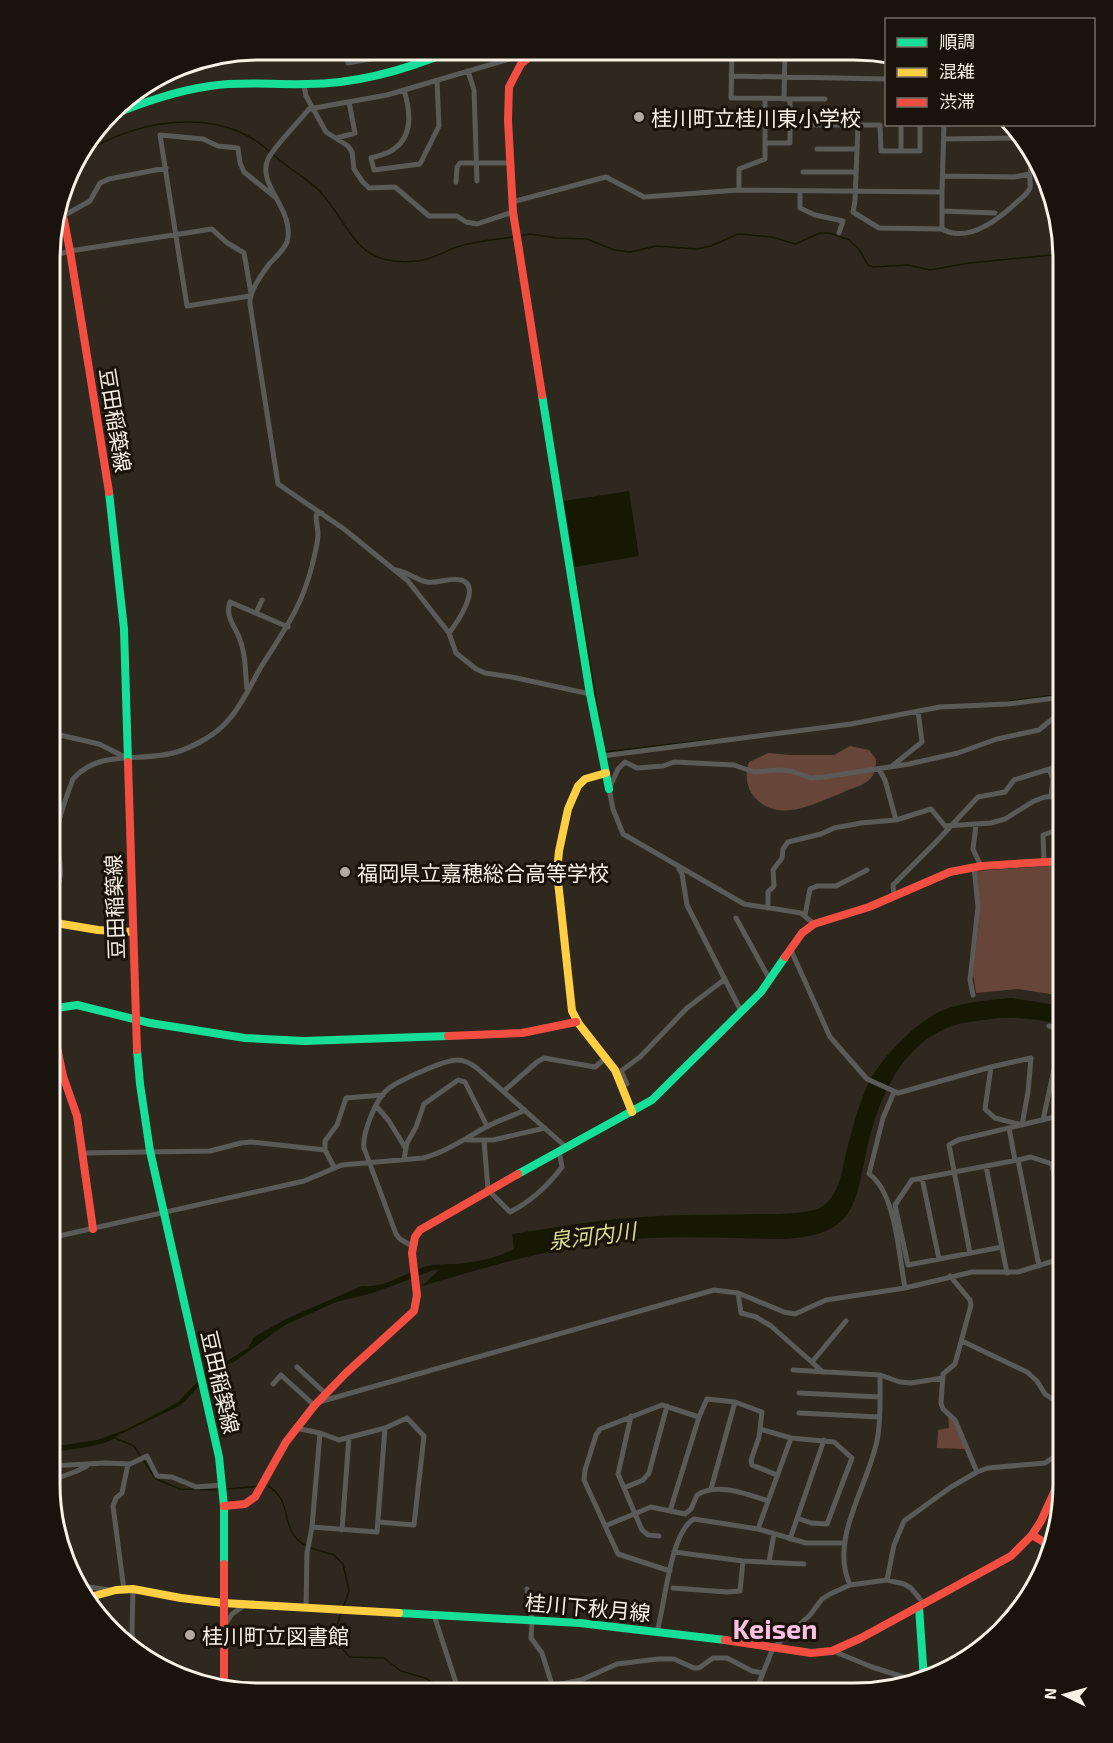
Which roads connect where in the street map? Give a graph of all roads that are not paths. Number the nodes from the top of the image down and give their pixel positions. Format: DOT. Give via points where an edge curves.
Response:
graph roads {
  1 [pos="347,60"];
  2 [pos="363,60"];
  3 [pos="431,60"];
  4 [pos="506,60"];
  5 [pos="526,60"];
  6 [pos="732,60"];
  7 [pos="785,60"];
  8 [pos="468,71"];
  9 [pos="731,76"];
  10 [pos="784,77"];
  11 [pos="885,79"];
  12 [pos="438,81"];
  13 [pos="304,85"];
  14 [pos="404,90"];
  15 [pos="765,99"];
  16 [pos="787,99"];
  17 [pos="825,99"];
  18 [pos="349,102"];
  19 [pos="312,107"];
  20 [pos="127,110"];
  21 [pos="790,125"];
  22 [pos="858,125"];
  23 [pos="901,126"];
  24 [pos="920,126"];
  25 [pos="944,126"];
  26 [pos="337,138"];
  27 [pos="944,138"];
  28 [pos="1012,138"];
  29 [pos="765,143"];
  30 [pos="817,149"];
  31 [pos="856,149"];
  32 [pos="901,151"];
  33 [pos="477,163"];
  34 [pos="510,163"];
  35 [pos="166,168"];
  36 [pos="1031,169"];
  37 [pos="803,172"];
  38 [pos="855,172"];
  39 [pos="1030,174"];
  40 [pos="943,176"];
  41 [pos="477,181"];
  42 [pos="456,182"];
  43 [pos="739,190"];
  44 [pos="800,191"];
  45 [pos="855,192"];
  46 [pos="942,192"];
  47 [pos="279,200"];
  48 [pos="513,202"];
  49 [pos="66,211"];
  50 [pos="942,211"];
  51 [pos="513,213"];
  52 [pos="994,213"];
  53 [pos="63,223"];
  54 [pos="942,229"];
  55 [pos="838,233"];
  56 [pos="176,234"];
  57 [pos="70,251"];
  58 [pos="60,254"];
  59 [pos="251,295"];
  60 [pos="322,513"];
  61 [pos="396,570"];
  62 [pos="262,600"];
  63 [pos="256,614"];
  64 [pos="288,627"];
  65 [pos="449,633"];
  66 [pos="248,690"];
  67 [pos="590,694"];
  68 [pos="1053,698"];
  69 [pos="918,711"];
  70 [pos="1053,718"];
  71 [pos="60,736"];
  72 [pos="602,756"];
  73 [pos="127,758"];
  74 [pos="891,767"];
  75 [pos="1053,768"];
  76 [pos="879,769"];
  77 [pos="1049,769"];
  78 [pos="606,773"];
  79 [pos="609,789"];
  80 [pos="1051,796"];
  81 [pos="896,820"];
  82 [pos="60,821"];
  83 [pos="976,825"];
  84 [pos="951,827"];
  85 [pos="1053,832"];
  86 [pos="60,854"];
  87 [pos="1044,862"];
  88 [pos="1053,862"];
  89 [pos="977,866"];
  90 [pos="678,867"];
  91 [pos="867,870"];
  92 [pos="60,881"];
  93 [pos="894,896"];
  94 [pos="768,908"];
  95 [pos="805,915"];
  96 [pos="736,918"];
  97 [pos="60,924"];
  98 [pos="814,924"];
  99 [pos="133,932"];
  100 [pos="790,948"];
  101 [pos="725,978"];
  102 [pos="770,980"];
  103 [pos="973,995"];
  104 [pos="60,1009"];
  105 [pos="741,1011"];
  106 [pos="135,1019"];
  107 [pos="576,1022"];
  108 [pos="1049,1026"];
  109 [pos="1053,1027"];
  110 [pos="607,1057"];
  111 [pos="60,1061"];
  112 [pos="991,1067"];
  113 [pos="1053,1074"];
  114 [pos="60,1075"];
  115 [pos="63,1076"];
  116 [pos="622,1086"];
  117 [pos="504,1091"];
  118 [pos="893,1091"];
  119 [pos="383,1095"];
  120 [pos="376,1107"];
  121 [pos="525,1110"];
  122 [pos="632,1112"];
  123 [pos="1053,1118"];
  124 [pos="1043,1120"];
  125 [pos="1022,1125"];
  126 [pos="487,1126"];
  127 [pos="545,1128"];
  128 [pos="1009,1128"];
  129 [pos="466,1140"];
  130 [pos="484,1140"];
  131 [pos="406,1149"];
  132 [pos="562,1149"];
  133 [pos="325,1150"];
  134 [pos="150,1151"];
  135 [pos="83,1153"];
  136 [pos="404,1159"];
  137 [pos="1016,1160"];
  138 [pos="369,1163"];
  139 [pos="986,1166"];
  140 [pos="334,1167"];
  141 [pos="1053,1169"];
  142 [pos="954,1172"];
  143 [pos="922,1178"];
  144 [pos="488,1190"];
  145 [pos="164,1213"];
  146 [pos="93,1229"];
  147 [pos="60,1236"];
  148 [pos="412,1246"];
  149 [pos="1002,1247"];
  150 [pos="970,1253"];
  151 [pos="939,1259"];
  152 [pos="1053,1261"];
  153 [pos="1039,1266"];
  154 [pos="1007,1273"];
  155 [pos="950,1276"];
  156 [pos="905,1288"];
  157 [pos="738,1293"];
  158 [pos="846,1321"];
  159 [pos="962,1341"];
  160 [pos="812,1362"];
  161 [pos="297,1367"];
  162 [pos="793,1370"];
  163 [pos="823,1372"];
  164 [pos="880,1375"];
  165 [pos="943,1378"];
  166 [pos="273,1384"];
  167 [pos="799,1393"];
  168 [pos="326,1394"];
  169 [pos="879,1397"];
  170 [pos="1053,1399"];
  171 [pos="735,1402"];
  172 [pos="316,1404"];
  173 [pos="667,1406"];
  174 [pos="799,1413"];
  175 [pos="631,1416"];
  176 [pos="699,1417"];
  177 [pos="879,1417"];
  178 [pos="296,1428"];
  179 [pos="385,1428"];
  180 [pos="760,1429"];
  181 [pos="320,1433"];
  182 [pos="349,1437"];
  183 [pos="791,1438"];
  184 [pos="824,1440"];
  185 [pos="1053,1458"];
  186 [pos="90,1464"];
  187 [pos="128,1464"];
  188 [pos="60,1466"];
  189 [pos="977,1472"];
  190 [pos="777,1475"];
  191 [pos="60,1477"];
  192 [pos="222,1485"];
  193 [pos="624,1488"];
  194 [pos="711,1489"];
  195 [pos="1053,1497"];
  196 [pos="768,1501"];
  197 [pos="1050,1504"];
  198 [pos="224,1506"];
  199 [pos="670,1511"];
  200 [pos="635,1514"];
  201 [pos="797,1518"];
  202 [pos="378,1522"];
  203 [pos="312,1527"];
  204 [pos="605,1527"];
  205 [pos="758,1529"];
  206 [pos="342,1530"];
  207 [pos="774,1534"];
  208 [pos="1032,1535"];
  209 [pos="659,1536"];
  210 [pos="790,1539"];
  211 [pos="845,1542"];
  212 [pos="1044,1542"];
  213 [pos="674,1552"];
  214 [pos="743,1561"];
  215 [pos="769,1562"];
  216 [pos="804,1564"];
  217 [pos="670,1571"];
  218 [pos="887,1580"];
  219 [pos="850,1585"];
  220 [pos="89,1587"];
  221 [pos="673,1588"];
  222 [pos="133,1589"];
  223 [pos="527,1589"];
  224 [pos="120,1590"];
  225 [pos="95,1596"];
  226 [pos="223,1603"];
  227 [pos="246,1604"];
  228 [pos="306,1606"];
  229 [pos="922,1606"];
  230 [pos="434,1615"];
  231 [pos="532,1620"];
  232 [pos="224,1627"];
  233 [pos="657,1632"];
  234 [pos="133,1637"];
  235 [pos="772,1648"];
  236 [pos="832,1651"];
  237 [pos="924,1670"];
  238 [pos="763,1673"];
  239 [pos="902,1677"];
  240 [pos="224,1679"];
  241 [pos="456,1683"];
  242 [pos="551,1683"];
  243 [pos="566,1683"];
  244 [pos="758,1683"];
  1 -- 2 [label="street"];
  3 -- 13 [label="street" via="386,75"];
  4 -- 8 [label="street"];
  5 -- 34 [label="street" via="509,87"];
  6 -- 9 [label="street"];
  7 -- 10 [label="street"];
  8 -- 12 [label="street"];
  8 -- 33 [label="street" via="474,90"];
  9 -- 10 [label="street"];
  9 -- 15 [label="street" via="731,98"];
  10 -- 11 [label="street"];
  10 -- 16 [label="street"];
  12 -- 14 [label="street"];
  12 -- 14 [label="street" via="439,126 420,164 374,170 371,158 394,149 407,133 409,113"];
  13 -- 19 [label="street"];
  13 -- 20 [label="street" via="210,86"];
  14 -- 18 [label="street"];
  15 -- 16 [label="street"];
  15 -- 29 [label="street"];
  16 -- 17 [label="street"];
  16 -- 21 [label="street"];
  18 -- 19 [label="street"];
  18 -- 26 [label="street" via="355,133"];
  19 -- 26 [label="street" via="326,132"];
  19 -- 47 [label="street" via="267,162 268,184"];
  21 -- 22 [label="street"];
  21 -- 29 [label="street" via="790,143"];
  22 -- 31 [label="street"];
  22 -- 32 [label="street" via="880,125 881,151"];
  23 -- 32 [label="street"];
  24 -- 32 [label="street" via="920,151"];
  25 -- 27 [label="street"];
  26 -- 51 [label="street" via="352,152 354,169 369,188 395,187 429,216 457,216 477,224"];
  27 -- 28 [label="street"];
  27 -- 40 [label="street"];
  29 -- 43 [label="street" via="765,159 739,169"];
  30 -- 31 [label="street"];
  31 -- 38 [label="street"];
  33 -- 34 [label="street"];
  33 -- 41 [label="street"];
  33 -- 42 [label="street" via="460,164"];
  34 -- 48 [label="street"];
  35 -- 47 [label="street" via="160,135 203,138 218,146 235,147 244,172"];
  35 -- 49 [label="street" via="109,179 100,183 84,206"];
  35 -- 56 [label="street"];
  36 -- 39 [label="street"];
  37 -- 38 [label="street"];
  38 -- 45 [label="street"];
  39 -- 40 [label="street"];
  39 -- 54 [label="street" via="1031,185 1025,195 988,226 964,232"];
  40 -- 46 [label="street"];
  43 -- 44 [label="street"];
  43 -- 48 [label="street" via="644,197 606,177"];
  44 -- 45 [label="street"];
  44 -- 55 [label="street" via="800,208 843,221"];
  45 -- 46 [label="street"];
  45 -- 54 [label="street" via="853,212 879,228"];
  46 -- 50 [label="street"];
  47 -- 59 [label="street" via="287,223 286,243"];
  48 -- 51 [label="street"];
  50 -- 52 [label="street"];
  50 -- 54 [label="street"];
  51 -- 67 [label="street"];
  53 -- 57 [label="street, 豆田稲築線"];
  56 -- 57 [label="street"];
  56 -- 59 [label="street" via="212,229 244,253"];
  56 -- 59 [label="street" via="188,306"];
  57 -- 58 [label="street"];
  57 -- 73 [label="street, 豆田稲築線" via="120,572"];
  59 -- 60 [label="street" via="277,480 282,488"];
  60 -- 61 [label="street"];
  60 -- 64 [label="street" via="316,516 318,537 307,584"];
  61 -- 65 [label="street"];
  61 -- 65 [label="street" via="431,583 463,580 469,589 465,611"];
  62 -- 63 [label="street"];
  63 -- 64 [label="street"];
  63 -- 66 [label="street" via="230,602 228,608 245,653"];
  64 -- 66 [label="street"];
  65 -- 67 [label="street" via="456,653 485,673"];
  66 -- 73 [label="street" via="230,719 191,746 174,753"];
  67 -- 72 [label="street"];
  68 -- 69 [label="street"];
  69 -- 72 [label="street" via="851,724"];
  69 -- 74 [label="street" via="922,742"];
  70 -- 74 [label="street" via="1039,730"];
  71 -- 73 [label="street" via="99,744"];
  72 -- 78 [label="street"];
  73 -- 82 [label="street" via="112,758 79,773 73,779"];
  73 -- 99 [label="street, 豆田稲築線"];
  74 -- 76 [label="street"];
  75 -- 77 [label="street"];
  76 -- 79 [label="street" via="811,778 791,771 754,772 734,765 674,762 637,768 625,762"];
  76 -- 81 [label="street"];
  77 -- 80 [label="street" via="1053,779"];
  77 -- 84 [label="street" via="1014,780 1005,792 978,797"];
  78 -- 79 [label="street"];
  78 -- 107 [label="street" via="587,778 577,786 558,852 569,995"];
  79 -- 90 [label="street" via="623,834"];
  80 -- 83 [label="street" via="1034,801 1005,819"];
  81 -- 84 [label="street" via="932,809 945,826"];
  81 -- 94 [label="street" via="834,828 788,842 773,870 774,886 768,892"];
  83 -- 84 [label="street"];
  83 -- 89 [label="street" via="973,849"];
  84 -- 93 [label="street" via="893,885"];
  85 -- 87 [label="street" via="1043,835"];
  86 -- 92 [label="street"];
  87 -- 88 [label="street"];
  87 -- 89 [label="street"];
  89 -- 93 [label="street" via="950,872"];
  89 -- 103 [label="street" via="978,907 970,980"];
  90 -- 94 [label="street" via="744,904"];
  90 -- 101 [label="street" via="687,905"];
  91 -- 95 [label="street" via="836,886 810,889"];
  93 -- 98 [label="street"];
  94 -- 95 [label="street"];
  95 -- 98 [label="street"];
  96 -- 102 [label="street"];
  97 -- 99 [label="street"];
  98 -- 100 [label="street"];
  99 -- 106 [label="street, 豆田稲築線"];
  100 -- 102 [label="street"];
  100 -- 118 [label="street" via="830,1037 867,1079"];
  101 -- 105 [label="street"];
  101 -- 116 [label="street" via="621,1071 627,1084"];
  102 -- 105 [label="street"];
  104 -- 106 [label="street" via="77,1005"];
  105 -- 122 [label="street" via="659,1093"];
  106 -- 107 [label="street" via="245,1038 304,1041 522,1033"];
  106 -- 134 [label="street, 豆田稲築線"];
  107 -- 110 [label="street"];
  108 -- 109 [label="street"];
  110 -- 116 [label="street"];
  110 -- 117 [label="street" via="595,1067 544,1058"];
  111 -- 115 [label="street"];
  112 -- 118 [label="street" via="898,1093"];
  112 -- 125 [label="street" via="986,1109 995,1118"];
  112 -- 125 [label="street" via="1031,1058"];
  113 -- 124 [label="street"];
  114 -- 115 [label="street"];
  115 -- 135 [label="street" via="77,1116"];
  116 -- 122 [label="street"];
  117 -- 119 [label="street" via="478,1069 457,1060 439,1064"];
  117 -- 121 [label="street"];
  118 -- 156 [label="street" via="868,1174 880,1185 890,1209"];
  119 -- 120 [label="street"];
  119 -- 133 [label="street" via="346,1098 337,1125 325,1141"];
  120 -- 131 [label="street"];
  120 -- 138 [label="street" via="363,1133"];
  121 -- 126 [label="street"];
  121 -- 127 [label="street"];
  122 -- 132 [label="street"];
  123 -- 124 [label="street"];
  124 -- 125 [label="street"];
  125 -- 128 [label="street"];
  126 -- 129 [label="street"];
  126 -- 131 [label="street" via="465,1082 458,1080 423,1104"];
  127 -- 130 [label="street"];
  127 -- 132 [label="street"];
  128 -- 137 [label="street"];
  128 -- 142 [label="street" via="950,1145"];
  129 -- 130 [label="street"];
  129 -- 136 [label="street" via="433,1156"];
  130 -- 144 [label="street"];
  131 -- 136 [label="street"];
  132 -- 144 [label="street"];
  132 -- 144 [label="street" via="562,1167 539,1195 525,1205 510,1212"];
  133 -- 134 [label="street" via="251,1142 210,1151"];
  133 -- 140 [label="street"];
  134 -- 135 [label="street"];
  134 -- 145 [label="street, 豆田稲築線"];
  135 -- 146 [label="street"];
  136 -- 138 [label="street"];
  137 -- 139 [label="street"];
  137 -- 141 [label="street" via="1031,1157 1052,1164"];
  137 -- 153 [label="street"];
  138 -- 140 [label="street"];
  138 -- 148 [label="street" via="396,1234"];
  139 -- 142 [label="street"];
  139 -- 149 [label="street"];
  140 -- 145 [label="street" via="304,1181"];
  142 -- 143 [label="street"];
  142 -- 150 [label="street"];
  143 -- 151 [label="street"];
  143 -- 151 [label="street" via="912,1180 896,1205 897,1215 908,1265"];
  144 -- 148 [label="street" via="424,1227"];
  145 -- 146 [label="street"];
  145 -- 192 [label="street, 豆田稲築線" via="217,1446"];
  146 -- 147 [label="street"];
  148 -- 168 [label="street" via="417,1303 414,1311"];
  149 -- 150 [label="street"];
  149 -- 154 [label="street"];
  150 -- 151 [label="street"];
  152 -- 153 [label="street"];
  153 -- 154 [label="street"];
  154 -- 155 [label="street"];
  155 -- 156 [label="street"];
  155 -- 159 [label="street" via="970,1300"];
  156 -- 157 [label="street" via="826,1300 795,1314"];
  157 -- 160 [label="street" via="741,1313 771,1326"];
  157 -- 172 [label="street" via="714,1290"];
  158 -- 160 [label="street"];
  159 -- 165 [label="street" via="955,1364"];
  159 -- 170 [label="street" via="1027,1372"];
  160 -- 163 [label="street"];
  161 -- 168 [label="street"];
  162 -- 163 [label="street"];
  163 -- 164 [label="street"];
  164 -- 165 [label="street" via="911,1383"];
  164 -- 169 [label="street"];
  165 -- 189 [label="street" via="943,1409 955,1420"];
  166 -- 172 [label="street" via="281,1375"];
  167 -- 169 [label="street"];
  168 -- 172 [label="street"];
  169 -- 177 [label="street"];
  171 -- 176 [label="street" via="707,1399"];
  171 -- 180 [label="street" via="762,1412"];
  171 -- 194 [label="street"];
  172 -- 178 [label="street"];
  173 -- 175 [label="street"];
  173 -- 176 [label="street"];
  173 -- 193 [label="street" via="649,1473"];
  174 -- 177 [label="street"];
  175 -- 193 [label="street" via="618,1470"];
  175 -- 204 [label="street" via="597,1431 585,1470 584,1480"];
  176 -- 199 [label="street"];
  177 -- 211 [label="street" via="874,1450"];
  178 -- 181 [label="street"];
  178 -- 198 [label="street" via="252,1500"];
  179 -- 182 [label="street"];
  179 -- 202 [label="street"];
  179 -- 202 [label="street" via="407,1418 424,1436 414,1525"];
  180 -- 183 [label="street"];
  180 -- 190 [label="street" via="752,1465"];
  181 -- 182 [label="street" via="339,1440"];
  181 -- 203 [label="street"];
  182 -- 206 [label="street"];
  183 -- 184 [label="street"];
  183 -- 190 [label="street"];
  184 -- 201 [label="street"];
  184 -- 201 [label="street" via="838,1444 852,1458 827,1524"];
  185 -- 189 [label="street" via="1045,1463"];
  186 -- 187 [label="street"];
  186 -- 188 [label="street"];
  186 -- 191 [label="street"];
  187 -- 192 [label="street" via="147,1456 157,1476 196,1487"];
  187 -- 224 [label="street" via="122,1493 113,1506"];
  189 -- 218 [label="street" via="951,1486 901,1524"];
  190 -- 196 [label="street"];
  192 -- 198 [label="street, 豆田稲築線"];
  193 -- 200 [label="street"];
  194 -- 196 [label="street"];
  194 -- 199 [label="street" via="697,1495 688,1513"];
  195 -- 197 [label="street, 桂川下秋月線"];
  196 -- 205 [label="street"];
  197 -- 208 [label="street, 桂川下秋月線"];
  198 -- 226 [label="street, 豆田稲築線"];
  199 -- 200 [label="street" via="651,1508"];
  200 -- 204 [label="street"];
  200 -- 209 [label="street" via="645,1533"];
  201 -- 210 [label="street"];
  202 -- 206 [label="street" via="377,1532"];
  203 -- 206 [label="street"];
  203 -- 228 [label="street" via="307,1553"];
  204 -- 217 [label="street" via="621,1556"];
  205 -- 207 [label="street"];
  205 -- 213 [label="street" via="694,1519 687,1524"];
  207 -- 210 [label="street"];
  207 -- 215 [label="street"];
  208 -- 212 [label="street"];
  208 -- 229 [label="street, 桂川下秋月線" via="1011,1556"];
  210 -- 211 [label="street" via="806,1543"];
  211 -- 219 [label="street" via="845,1575"];
  213 -- 214 [label="street"];
  213 -- 217 [label="street"];
  214 -- 215 [label="street"];
  214 -- 221 [label="street" via="740,1591"];
  215 -- 216 [label="street"];
  217 -- 233 [label="street"];
  218 -- 219 [label="street"];
  218 -- 229 [label="street" via="911,1588"];
  219 -- 235 [label="street" via="822,1599 810,1615"];
  220 -- 224 [label="street"];
  222 -- 224 [label="street, 桂川下秋月線"];
  222 -- 226 [label="street, 桂川下秋月線"];
  222 -- 234 [label="street"];
  223 -- 231 [label="street"];
  224 -- 225 [label="street, 桂川下秋月線"];
  226 -- 227 [label="street, 桂川下秋月線"];
  226 -- 232 [label="street, 豆田稲築線"];
  227 -- 228 [label="street, 桂川下秋月線"];
  227 -- 232 [label="street" via="232,1614"];
  228 -- 230 [label="street, 桂川下秋月線"];
  229 -- 236 [label="street, 桂川下秋月線"];
  229 -- 237 [label="street"];
  230 -- 231 [label="street, 桂川下秋月線"];
  230 -- 241 [label="street"];
  231 -- 233 [label="street, 桂川下秋月線"];
  231 -- 242 [label="street" via="531,1638 542,1653"];
  232 -- 240 [label="street, 豆田稲築線"];
  233 -- 235 [label="street, 桂川下秋月線"];
  235 -- 236 [label="street, 桂川下秋月線" via="811,1653"];
  235 -- 238 [label="street"];
  236 -- 239 [label="street"];
  238 -- 243 [label="street" via="727,1658 713,1658 699,1668 674,1659 658,1659 617,1664"];
  238 -- 244 [label="street"];
}
